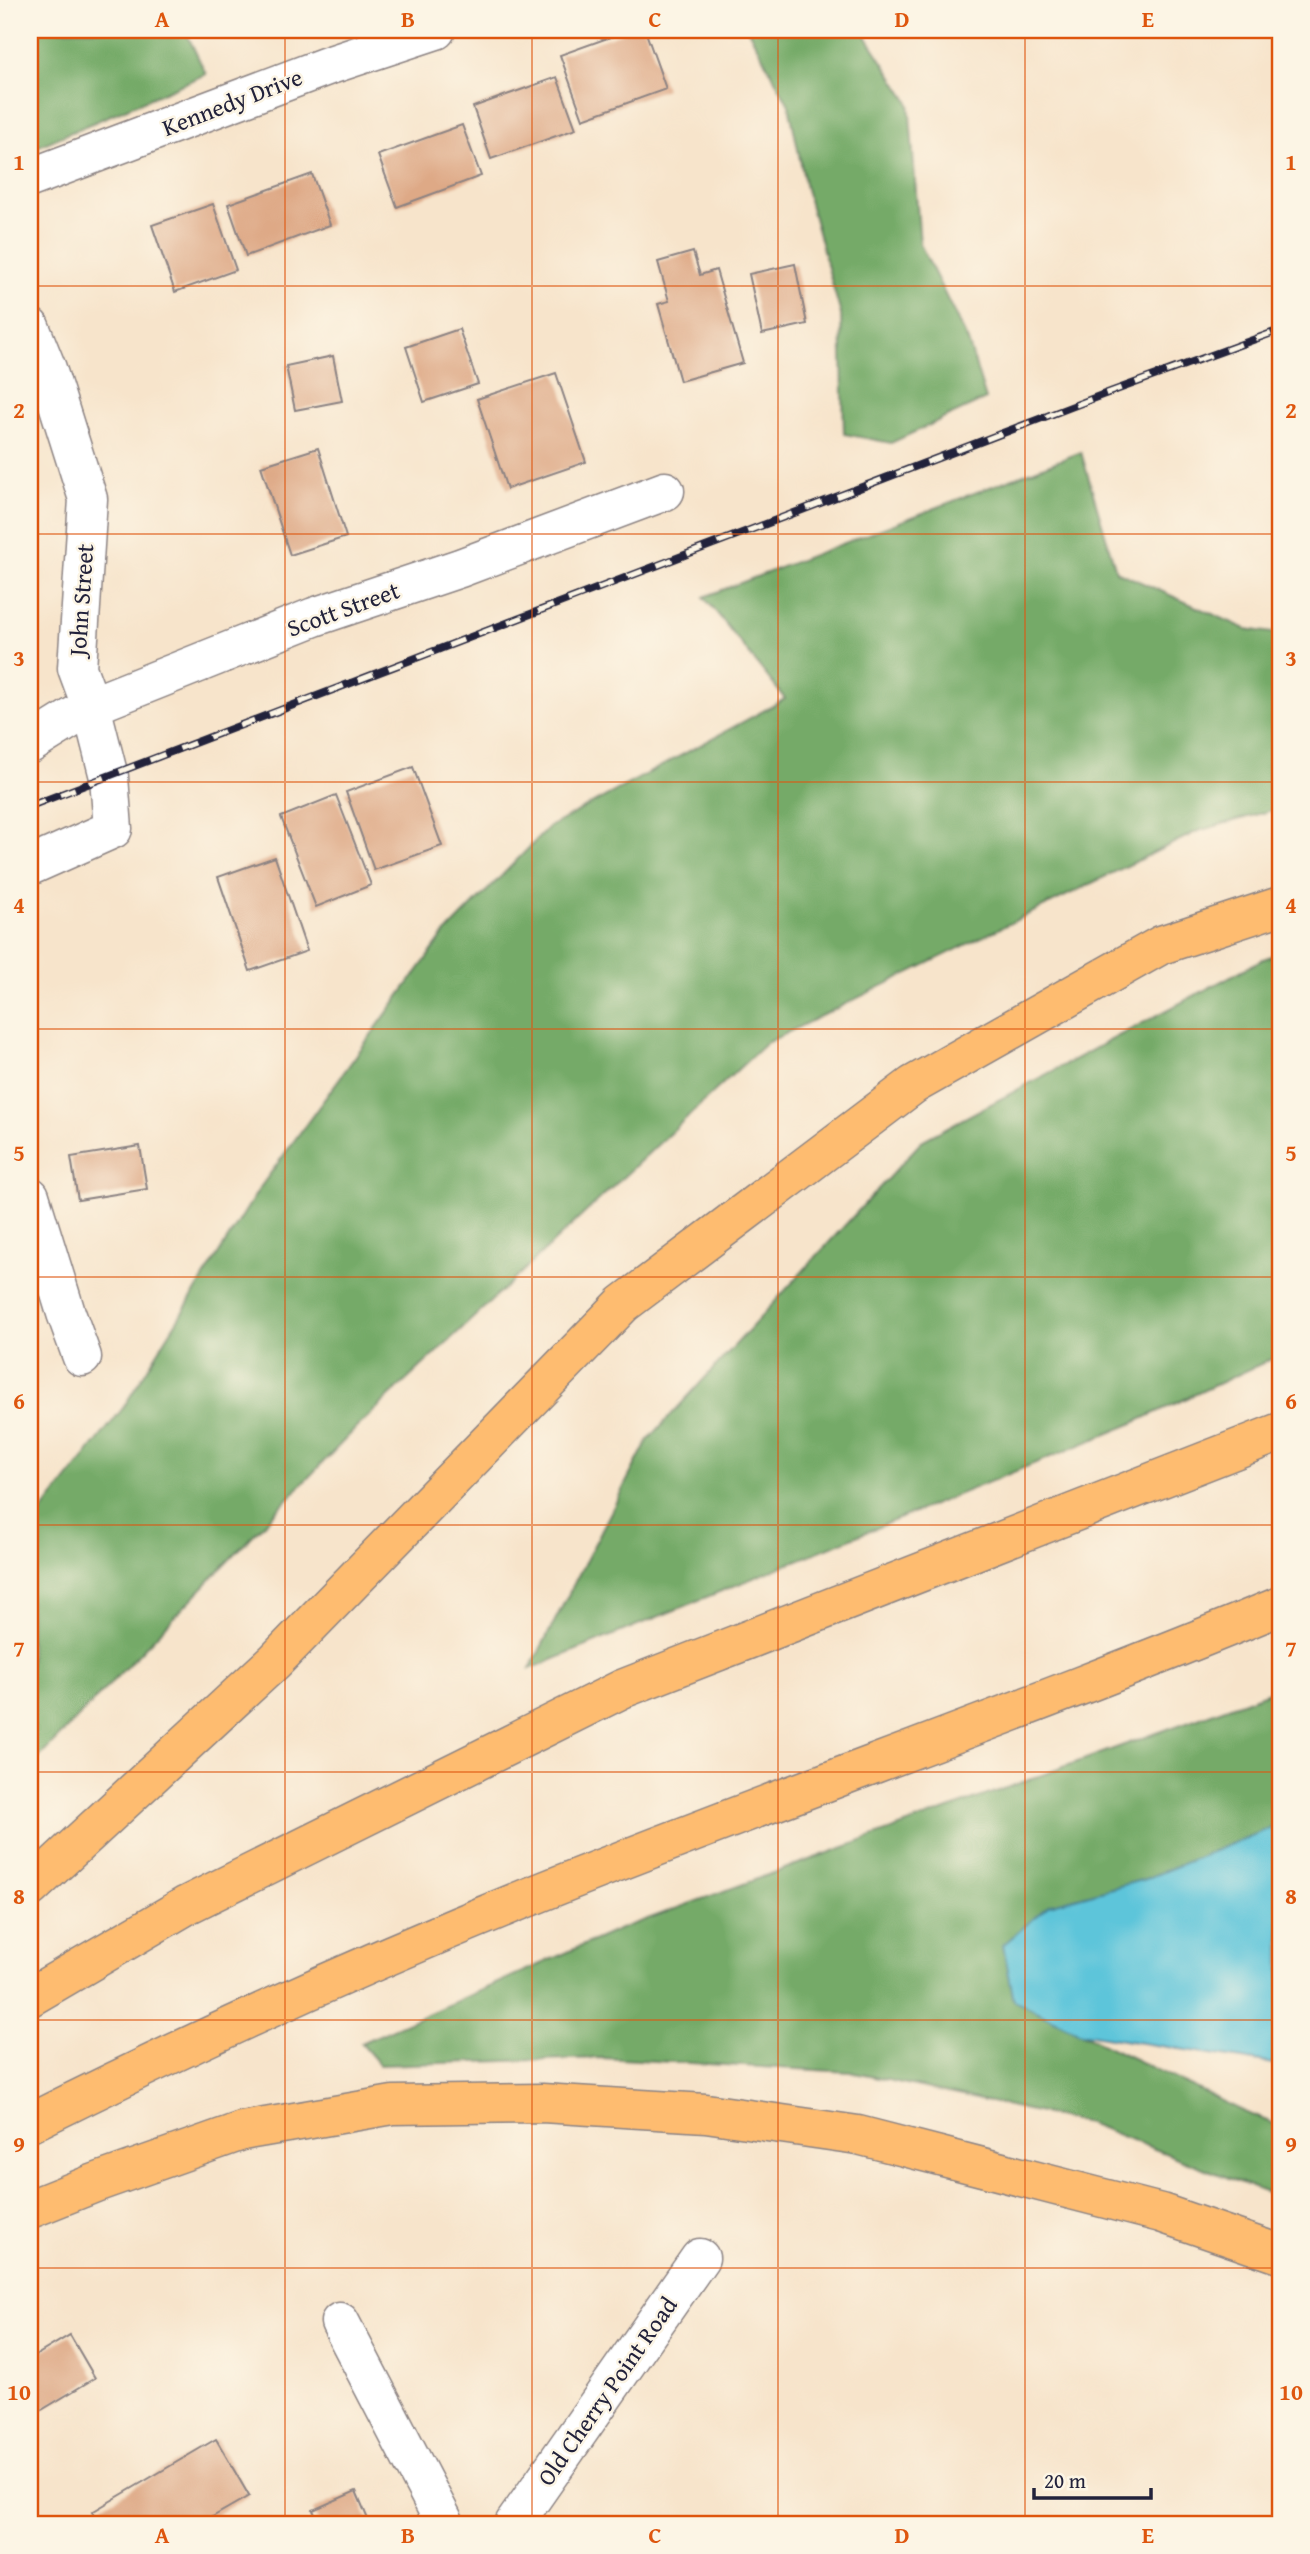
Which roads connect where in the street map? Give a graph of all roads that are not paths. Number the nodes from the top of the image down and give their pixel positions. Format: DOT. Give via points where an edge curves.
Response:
graph roads {
  1 [pos="436,30"];
  2 [pos="30,178"];
  3 [pos="30,327"];
  4 [pos="665,491"];
  5 [pos="91,706"];
  6 [pos="30,744"];
  7 [pos="30,866"];
  8 [pos="1280,906"];
  9 [pos="30,1196"];
  10 [pos="82,1357"];
  11 [pos="1280,1432"];
  12 [pos="1280,1606"];
  13 [pos="1280,1630"];
  14 [pos="1091,1682"];
  15 [pos="30,1888"];
  16 [pos="30,1997"];
  17 [pos="30,2123"];
  18 [pos="30,2209"];
  19 [pos="1280,2254"];
  20 [pos="700,2258"];
  21 [pos="340,2322"];
  22 [pos="445,2524"];
  23 [pos="514,2524"];
  1 -- 2 [label="street, Kennedy Drive" via="327,66"];
  3 -- 5 [label="street, John Street" via="88,499 77,668"];
  4 -- 5 [label="street, Scott Street" via="314,617"];
  5 -- 6 [label="street, Scott Street"];
  5 -- 7 [label="street, John Street" via="108,777 113,829"];
  8 -- 15 [label="highway" via="1161,945 913,1085 623,1304 275,1661"];
  9 -- 10 [label="street"];
  11 -- 16 [label="highway" via="622,1689 187,1905"];
  12 -- 14 [label="highway"];
  13 -- 14 [label="highway"];
  14 -- 17 [label="highway" via="411,1945"];
  18 -- 19 [label="highway" via="242,2131 393,2105 542,2103 706,2113 858,2135 1161,2213"];
  20 -- 23 [label="street, Old Cherry Point Road"];
  21 -- 22 [label="street"];
}
